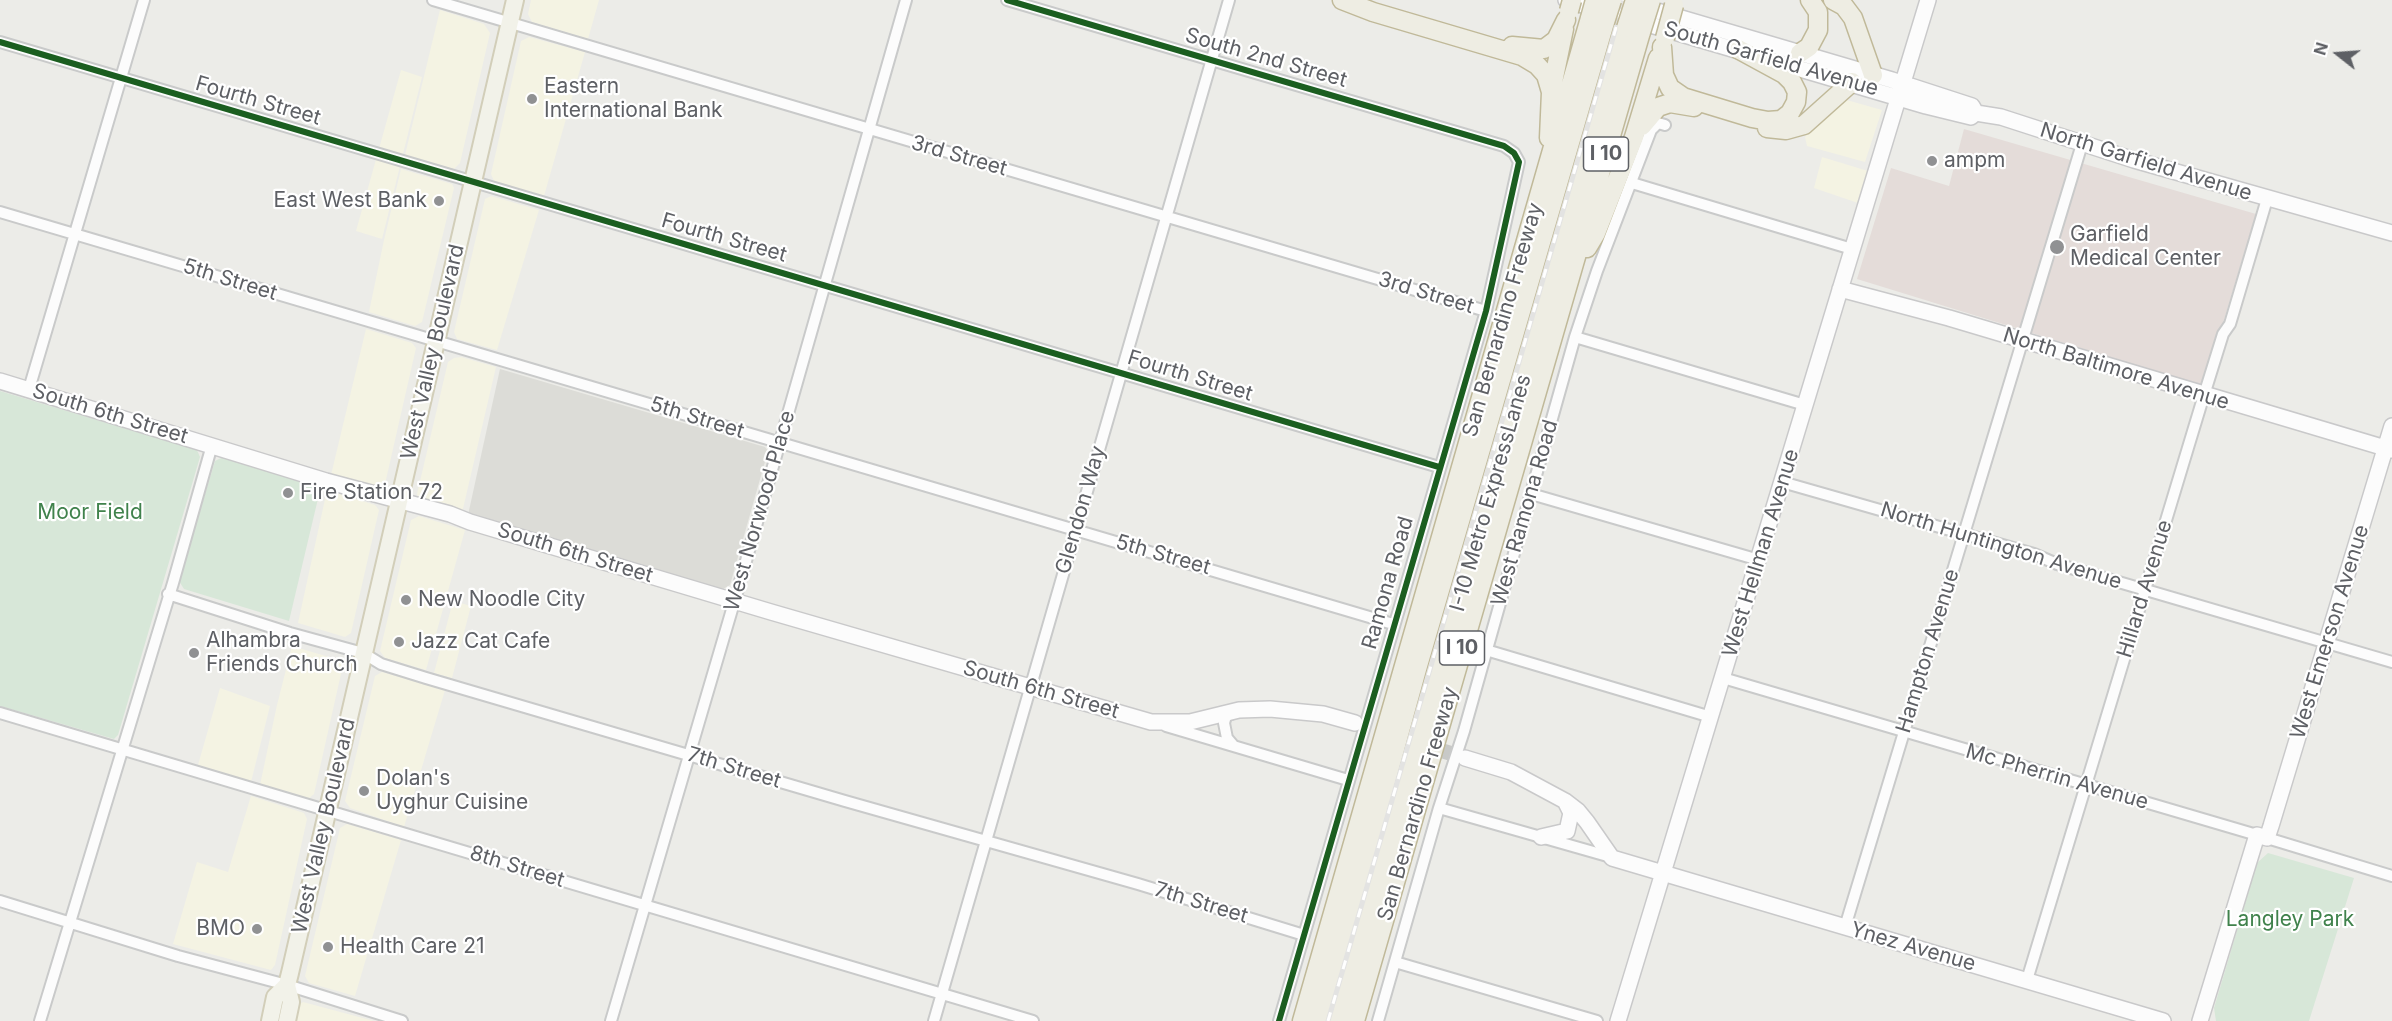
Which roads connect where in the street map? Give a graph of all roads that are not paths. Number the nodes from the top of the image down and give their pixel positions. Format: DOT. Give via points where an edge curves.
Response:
graph roads {
  1 [pos="144,0"];
  2 [pos="433,0"];
  3 [pos="514,0"];
  4 [pos="906,0"];
  5 [pos="1007,0"];
  6 [pos="1229,0"];
  7 [pos="1342,0"];
  8 [pos="1360,0"];
  9 [pos="1612,0"];
  10 [pos="1620,0"];
  11 [pos="1635,0"];
  12 [pos="1651,0"];
  13 [pos="1810,0"];
  14 [pos="1833,0"];
  15 [pos="1929,0"];
  16 [pos="1676,2"];
  17 [pos="1568,8"];
  18 [pos="1597,13"];
  19 [pos="509,22"];
  20 [pos="1634,30"];
  21 [pos="0,42"];
  22 [pos="1663,42"];
  23 [pos="1738,50"];
  24 [pos="1800,53"];
  25 [pos="1212,60"];
  26 [pos="1873,75"];
  27 [pos="121,78"];
  28 [pos="1852,82"];
  29 [pos="1902,91"];
  30 [pos="1551,92"];
  31 [pos="1665,125"];
  32 [pos="869,129"];
  33 [pos="1634,137"];
  34 [pos="2082,144"];
  35 [pos="1514,153"];
  36 [pos="1547,167"];
  37 [pos="474,180"];
  38 [pos="1632,183"];
  39 [pos="2267,199"];
  40 [pos="0,212"];
  41 [pos="1166,216"];
  42 [pos="2392,233"];
  43 [pos="74,234"];
  44 [pos="1852,249"];
  45 [pos="1571,276"];
  46 [pos="824,285"];
  47 [pos="1840,289"];
  48 [pos="1486,311"];
  49 [pos="1575,337"];
  50 [pos="2023,341"];
  51 [pos="435,342"];
  52 [pos="1122,373"];
  53 [pos="0,381"];
  54 [pos="29,389"];
  55 [pos="2204,395"];
  56 [pos="1805,405"];
  57 [pos="2392,426"];
  58 [pos="779,443"];
  59 [pos="212,445"];
  60 [pos="2389,449"];
  61 [pos="1439,467"];
  62 [pos="1782,482"];
  63 [pos="1531,494"];
  64 [pos="399,501"];
  65 [pos="1076,529"];
  66 [pos="1964,534"];
  67 [pos="1759,560"];
  68 [pos="2145,590"];
  69 [pos="168,594"];
  70 [pos="734,600"];
  71 [pos="1393,624"];
  72 [pos="2326,644"];
  73 [pos="1486,650"];
  74 [pos="363,653"];
  75 [pos="2392,662"];
  76 [pos="1723,678"];
  77 [pos="1030,687"];
  78 [pos="1239,710"];
  79 [pos="0,713"];
  80 [pos="1711,717"];
  81 [pos="1151,722"];
  82 [pos="1355,723"];
  83 [pos="1904,732"];
  84 [pos="1233,745"];
  85 [pos="122,750"];
  86 [pos="688,755"];
  87 [pos="1465,758"];
  88 [pos="1348,780"];
  89 [pos="2086,785"];
  90 [pos="1565,801"];
  91 [pos="1439,808"];
  92 [pos="327,810"];
  93 [pos="1541,837"];
  94 [pos="2262,837"];
  95 [pos="985,841"];
  96 [pos="1612,858"];
  97 [pos="1664,874"];
  98 [pos="2392,876"];
  99 [pos="0,901"];
  100 [pos="645,905"];
  101 [pos="70,921"];
  102 [pos="1845,927"];
  103 [pos="1304,935"];
  104 [pos="1395,962"];
  105 [pos="2026,980"];
  106 [pos="287,985"];
  107 [pos="941,993"];
  108 [pos="40,1021"];
  109 [pos="270,1021"];
  110 [pos="286,1021"];
  111 [pos="402,1021"];
  112 [pos="610,1021"];
  113 [pos="934,1021"];
  114 [pos="1033,1021"];
  115 [pos="1279,1021"];
  116 [pos="1302,1021"];
  117 [pos="1320,1021"];
  118 [pos="1338,1021"];
  119 [pos="1355,1021"];
  120 [pos="1378,1021"];
  121 [pos="1597,1021"];
  122 [pos="1618,1021"];
  123 [pos="2163,1021"];
  124 [pos="2200,1021"];
  1 -- 27 [label="street"];
  2 -- 19 [label="street, 3rd Street"];
  3 -- 19 [label="main road, West Valley Boulevard"];
  4 -- 32 [label="street, West Norwood Place"];
  5 -- 25 [label="street, South 2nd Street"];
  6 -- 25 [label="street, Glendon Way"];
  7 -- 30 [label="highway" via="1522,56 1546,75"];
  8 -- 17 [label="highway" via="1532,50 1544,49 1556,40"];
  9 -- 18 [label="highway, I-10 Metro ExpressLanes, bridge"];
  10 -- 24 [label="street, South Garfield Avenue"];
  11 -- 20 [label="highway, I-10 Metro ExpressLanes, bridge"];
  12 -- 20 [label="highway, San Bernardino Freeway / I 10, bridge"];
  13 -- 24 [label="highway" via="1818,12 1818,30 1809,47"];
  14 -- 26 [label="highway" via="1853,18"];
  15 -- 29 [label="street, West Hellman Avenue"];
  16 -- 22 [label="highway, bridge"];
  17 -- 23 [label="street, South Garfield Avenue"];
  17 -- 30 [label="highway"];
  18 -- 36 [label="highway, San Bernardino Freeway / I 10"];
  18 -- 117 [label="highway, I-10 Metro ExpressLanes"];
  19 -- 32 [label="street, 3rd Street"];
  19 -- 37 [label="main road, West Valley Boulevard"];
  20 -- 45 [label="highway, San Bernardino Freeway / I 10"];
  20 -- 118 [label="highway, I-10 Metro ExpressLanes"];
  21 -- 27 [label="street, Fourth Street"];
  22 -- 23 [label="highway" via="1664,75 1670,88 1683,97 1752,118 1781,120 1796,102 1792,82"];
  22 -- 33 [label="highway"];
  23 -- 28 [label="street, South Garfield Avenue"];
  24 -- 26 [label="street, South Garfield Avenue"];
  25 -- 35 [label="street, South 2nd Street" via="1504,146"];
  25 -- 41 [label="street, Glendon Way"];
  26 -- 29 [label="street, South Garfield Avenue"];
  27 -- 37 [label="street, Fourth Street"];
  27 -- 43 [label="street"];
  28 -- 29 [label="street, South Garfield Avenue"];
  28 -- 33 [label="highway" via="1804,124 1786,130 1670,103 1648,116"];
  29 -- 34 [label="street, North Garfield Avenue" via="1972,106 1976,113 2001,117"];
  29 -- 44 [label="street, West Hellman Avenue"];
  30 -- 36 [label="highway"];
  31 -- 38 [label="street, West Ramona Road" via="1658,123 1651,130"];
  32 -- 41 [label="street, 3rd Street"];
  32 -- 46 [label="street, West Norwood Place"];
  33 -- 45 [label="highway" via="1596,233"];
  34 -- 39 [label="street, North Garfield Avenue"];
  34 -- 50 [label="street"];
  35 -- 48 [label="street, Ramona Road" via="1519,162"];
  36 -- 116 [label="highway, San Bernardino Freeway / I 10"];
  37 -- 46 [label="street, Fourth Street"];
  37 -- 51 [label="main road, West Valley Boulevard"];
  38 -- 44 [label="street"];
  38 -- 49 [label="street, West Ramona Road"];
  39 -- 42 [label="street, North Garfield Avenue"];
  39 -- 55 [label="street, Hillard Avenue" via="2230,324 2223,334"];
  40 -- 43 [label="street, 5th Street"];
  41 -- 48 [label="street, 3rd Street"];
  41 -- 52 [label="street, Glendon Way"];
  43 -- 51 [label="street, 5th Street"];
  43 -- 54 [label="street"];
  44 -- 47 [label="street, West Hellman Avenue"];
  45 -- 119 [label="highway, San Bernardino Freeway / I 10"];
  46 -- 52 [label="street, Fourth Street"];
  46 -- 58 [label="street, West Norwood Place"];
  47 -- 50 [label="street, North Baltimore Avenue"];
  47 -- 56 [label="street, West Hellman Avenue"];
  48 -- 61 [label="street, Ramona Road"];
  49 -- 56 [label="street"];
  49 -- 63 [label="street, West Ramona Road"];
  50 -- 55 [label="street, North Baltimore Avenue"];
  50 -- 66 [label="street, Hampton Avenue"];
  51 -- 58 [label="street, 5th Street"];
  51 -- 64 [label="main road, West Valley Boulevard"];
  52 -- 61 [label="street, Fourth Street"];
  52 -- 65 [label="street, Glendon Way"];
  53 -- 54 [label="street, South 6th Street"];
  54 -- 59 [label="street, South 6th Street"];
  55 -- 60 [label="street, North Baltimore Avenue"];
  55 -- 68 [label="street, Hillard Avenue"];
  56 -- 62 [label="street, West Hellman Avenue"];
  57 -- 60 [label="street, West Emerson Avenue"];
  58 -- 65 [label="street, 5th Street"];
  58 -- 70 [label="street, West Norwood Place"];
  59 -- 64 [label="street, South 6th Street"];
  59 -- 69 [label="street"];
  60 -- 72 [label="street, West Emerson Avenue"];
  61 -- 71 [label="street, Ramona Road"];
  62 -- 66 [label="street, North Huntington Avenue"];
  62 -- 67 [label="street, West Hellman Avenue"];
  63 -- 67 [label="street"];
  63 -- 73 [label="street, West Ramona Road"];
  64 -- 70 [label="street, South 6th Street"];
  64 -- 74 [label="main road, West Valley Boulevard"];
  65 -- 71 [label="street, 5th Street"];
  65 -- 77 [label="street, Glendon Way"];
  66 -- 68 [label="street, North Huntington Avenue"];
  66 -- 83 [label="street, Hampton Avenue"];
  67 -- 76 [label="street, West Hellman Avenue"];
  68 -- 72 [label="street, North Huntington Avenue"];
  68 -- 89 [label="street, Hillard Avenue"];
  69 -- 74 [label="street, 7th Street"];
  69 -- 85 [label="street"];
  70 -- 77 [label="street, South 6th Street"];
  70 -- 86 [label="street, West Norwood Place"];
  71 -- 88 [label="street, Ramona Road"];
  72 -- 75 [label="street, North Huntington Avenue"];
  72 -- 94 [label="street, West Emerson Avenue"];
  73 -- 80 [label="street"];
  73 -- 91 [label="street, West Ramona Road"];
  74 -- 86 [label="street, 7th Street" via="381,664"];
  74 -- 92 [label="main road, West Valley Boulevard"];
  76 -- 80 [label="street, West Hellman Avenue"];
  76 -- 83 [label="street, Mc Pherrin Avenue"];
  77 -- 81 [label="street, South 6th Street"];
  77 -- 95 [label="street, Glendon Way"];
  78 -- 81 [label="street, South 6th Street" via="1190,722"];
  78 -- 82 [label="street, South 6th Street" via="1304,710"];
  78 -- 84 [label="street" via="1226,716 1224,723"];
  79 -- 85 [label="street, 8th Street"];
  80 -- 97 [label="street, West Hellman Avenue"];
  81 -- 84 [label="street, South 6th Street"];
  83 -- 89 [label="street, Mc Pherrin Avenue"];
  83 -- 102 [label="street, Hampton Avenue"];
  84 -- 88 [label="street, South 6th Street"];
  85 -- 92 [label="street, 8th Street"];
  85 -- 101 [label="street"];
  86 -- 95 [label="street, 7th Street"];
  86 -- 100 [label="street, West Norwood Place"];
  87 -- 90 [label="street" via="1511,772"];
  88 -- 103 [label="street, Ramona Road"];
  89 -- 94 [label="street, Mc Pherrin Avenue"];
  89 -- 105 [label="street, Hillard Avenue"];
  90 -- 93 [label="street" via="1570,813 1567,831"];
  90 -- 96 [label="street" via="1587,822"];
  91 -- 93 [label="street"];
  91 -- 104 [label="street, West Ramona Road"];
  92 -- 100 [label="street, 8th Street"];
  92 -- 106 [label="main road, West Valley Boulevard"];
  93 -- 96 [label="street"];
  94 -- 98 [label="street, Mc Pherrin Avenue"];
  94 -- 124 [label="street, West Emerson Avenue"];
  95 -- 103 [label="street, 7th Street"];
  95 -- 107 [label="street, Glendon Way"];
  96 -- 97 [label="street"];
  97 -- 102 [label="street, Ynez Avenue"];
  97 -- 122 [label="street, West Hellman Avenue"];
  99 -- 101 [label="street"];
  100 -- 107 [label="street, 8th Street"];
  100 -- 112 [label="street, West Norwood Place"];
  101 -- 106 [label="street" via="178,956"];
  101 -- 108 [label="street"];
  102 -- 105 [label="street, Ynez Avenue"];
  103 -- 115 [label="street, Ramona Road"];
  104 -- 120 [label="street, West Ramona Road"];
  104 -- 121 [label="street"];
  105 -- 123 [label="street, Ynez Avenue"];
  106 -- 109 [label="main road, West Valley Boulevard" via="276,997"];
  106 -- 110 [label="main road, West Valley Boulevard" via="291,1002"];
  106 -- 111 [label="street"];
  107 -- 113 [label="street, Glendon Way"];
  107 -- 114 [label="street, 8th Street"];
}
